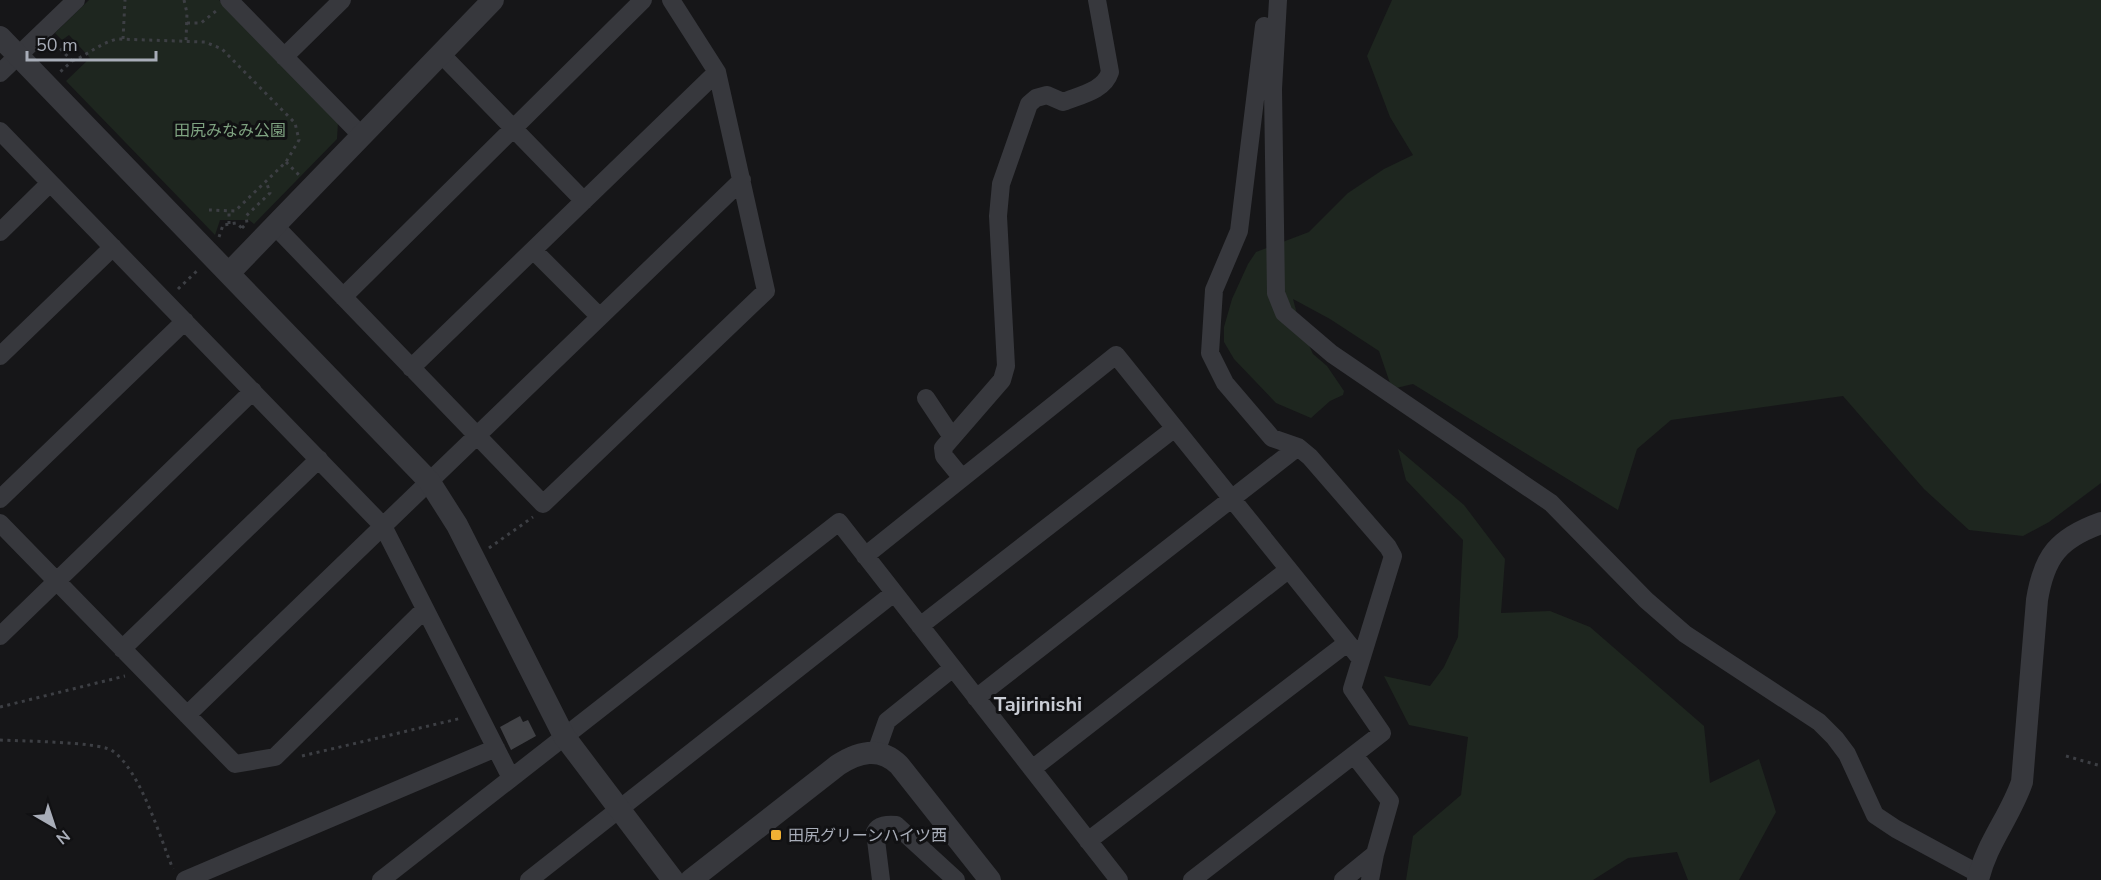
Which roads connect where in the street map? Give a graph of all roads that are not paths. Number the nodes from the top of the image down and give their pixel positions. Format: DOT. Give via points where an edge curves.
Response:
graph roads {
  1 [pos="342,0"];
  2 [pos="494,0"];
  3 [pos="643,0"];
  4 [pos="671,0"];
  5 [pos="1097,0"];
  6 [pos="1266,0"];
  7 [pos="1278,0"];
  8 [pos="226,2"];
  9 [pos="66,3"];
  10 [pos="0,37"];
  11 [pos="441,54"];
  12 [pos="18,56"];
  13 [pos="284,57"];
  14 [pos="717,72"];
  15 [pos="0,73"];
  16 [pos="513,129"];
  17 [pos="0,131"];
  18 [pos="362,136"];
  19 [pos="742,180"];
  20 [pos="50,183"];
  21 [pos="584,201"];
  22 [pos="274,226"];
  23 [pos="0,232"];
  24 [pos="113,247"];
  25 [pos="533,250"];
  26 [pos="229,273"];
  27 [pos="343,297"];
  28 [pos="600,317"];
  29 [pos="185,321"];
  30 [pos="0,356"];
  31 [pos="411,368"];
  32 [pos="253,392"];
  33 [pos="926,398"];
  34 [pos="1175,428"];
  35 [pos="476,435"];
  36 [pos="952,437"];
  37 [pos="1298,447"];
  38 [pos="319,459"];
  39 [pos="962,478"];
  40 [pos="429,481"];
  41 [pos="0,499"];
  42 [pos="1232,499"];
  43 [pos="0,523"];
  44 [pos="2101,523"];
  45 [pos="383,526"];
  46 [pos="865,555"];
  47 [pos="1288,570"];
  48 [pos="57,581"];
  49 [pos="894,593"];
  50 [pos="425,609"];
  51 [pos="920,626"];
  52 [pos="0,636"];
  53 [pos="1347,643"];
  54 [pos="122,649"];
  55 [pos="1359,658"];
  56 [pos="953,668"];
  57 [pos="976,698"];
  58 [pos="187,715"];
  59 [pos="564,736"];
  60 [pos="496,748"];
  61 [pos="876,753"];
  62 [pos="1354,755"];
  63 [pos="1032,769"];
  64 [pos="511,778"];
  65 [pos="620,809"];
  66 [pos="1088,841"];
  67 [pos="1375,854"];
  68 [pos="180,877"];
  69 [pos="1978,877"];
  70 [pos="383,879"];
  71 [pos="530,880"];
  72 [pos="673,880"];
  73 [pos="691,880"];
  74 [pos="881,880"];
  75 [pos="956,880"];
  76 [pos="990,880"];
  77 [pos="1119,880"];
  78 [pos="1192,880"];
  79 [pos="1343,880"];
  80 [pos="1370,880"];
  1 -- 13 [label="street"];
  2 -- 11 [label="street"];
  3 -- 16 [label="street"];
  4 -- 14 [label="street"];
  5 -- 36 [label="street" via="1110,72 1102,86 1063,102 1047,95 1029,104 1001,184 998,216 1006,366 1002,380"];
  6 -- 37 [label="street" via="1239,231 1214,290 1210,353 1225,382 1272,438"];
  7 -- 69 [label="street" via="1273,89 1276,293 1284,313 1332,354 1551,503 1685,634 1819,722 1847,754 1870,807 1882,821"];
  8 -- 13 [label="street"];
  9 -- 12 [label="street"];
  10 -- 12 [label="street"];
  11 -- 16 [label="street"];
  11 -- 18 [label="street"];
  12 -- 15 [label="street"];
  12 -- 26 [label="street"];
  13 -- 18 [label="street"];
  14 -- 19 [label="street"];
  14 -- 21 [label="street"];
  16 -- 21 [label="street"];
  16 -- 27 [label="street"];
  17 -- 20 [label="street"];
  18 -- 22 [label="street"];
  19 -- 28 [label="street"];
  19 -- 35 [label="street" via="766,291 543,504"];
  20 -- 23 [label="street"];
  20 -- 24 [label="street"];
  21 -- 25 [label="street"];
  22 -- 26 [label="street"];
  22 -- 27 [label="street"];
  24 -- 29 [label="street"];
  24 -- 30 [label="street"];
  25 -- 28 [label="street"];
  25 -- 31 [label="street"];
  26 -- 40 [label="street"];
  27 -- 31 [label="street"];
  28 -- 35 [label="street"];
  29 -- 32 [label="street"];
  29 -- 41 [label="street"];
  31 -- 35 [label="street"];
  32 -- 38 [label="street"];
  32 -- 48 [label="street"];
  33 -- 36 [label="street"];
  34 -- 39 [label="street" via="1116,355"];
  34 -- 42 [label="street"];
  34 -- 51 [label="street"];
  35 -- 40 [label="street"];
  36 -- 39 [label="street" via="943,448 944,456"];
  37 -- 42 [label="street"];
  37 -- 55 [label="street" via="1393,556"];
  38 -- 45 [label="street"];
  38 -- 54 [label="street"];
  39 -- 46 [label="street"];
  40 -- 45 [label="street"];
  40 -- 59 [label="street" via="457,525"];
  42 -- 47 [label="street"];
  42 -- 57 [label="street"];
  43 -- 48 [label="street"];
  44 -- 69 [label="street" via="2063,542 2051,555 2043,573 2037,600 2022,782 1983,859"];
  45 -- 50 [label="street"];
  45 -- 58 [label="street"];
  46 -- 49 [label="street"];
  46 -- 59 [label="street" via="839,522"];
  47 -- 53 [label="street"];
  47 -- 63 [label="street"];
  48 -- 52 [label="street"];
  48 -- 54 [label="street"];
  49 -- 51 [label="street"];
  49 -- 65 [label="street"];
  50 -- 58 [label="street" via="275,757 235,764"];
  50 -- 60 [label="street"];
  51 -- 56 [label="street"];
  53 -- 55 [label="street"];
  53 -- 66 [label="street"];
  54 -- 58 [label="street"];
  55 -- 62 [label="street" via="1352,689 1382,733"];
  56 -- 57 [label="street"];
  56 -- 61 [label="street" via="887,721"];
  57 -- 63 [label="street"];
  59 -- 64 [label="street"];
  59 -- 65 [label="street"];
  60 -- 64 [label="street"];
  60 -- 68 [label="street"];
  61 -- 73 [label="street" via="857,754 838,765"];
  61 -- 76 [label="street" via="899,765"];
  62 -- 67 [label="street" via="1390,801"];
  62 -- 78 [label="street"];
  63 -- 66 [label="street"];
  64 -- 70 [label="street"];
  65 -- 71 [label="street"];
  65 -- 72 [label="street"];
  66 -- 77 [label="street"];
  67 -- 79 [label="street"];
  67 -- 80 [label="street"];
  74 -- 75 [label="street" via="875,832 890,825 896,825"];
}
